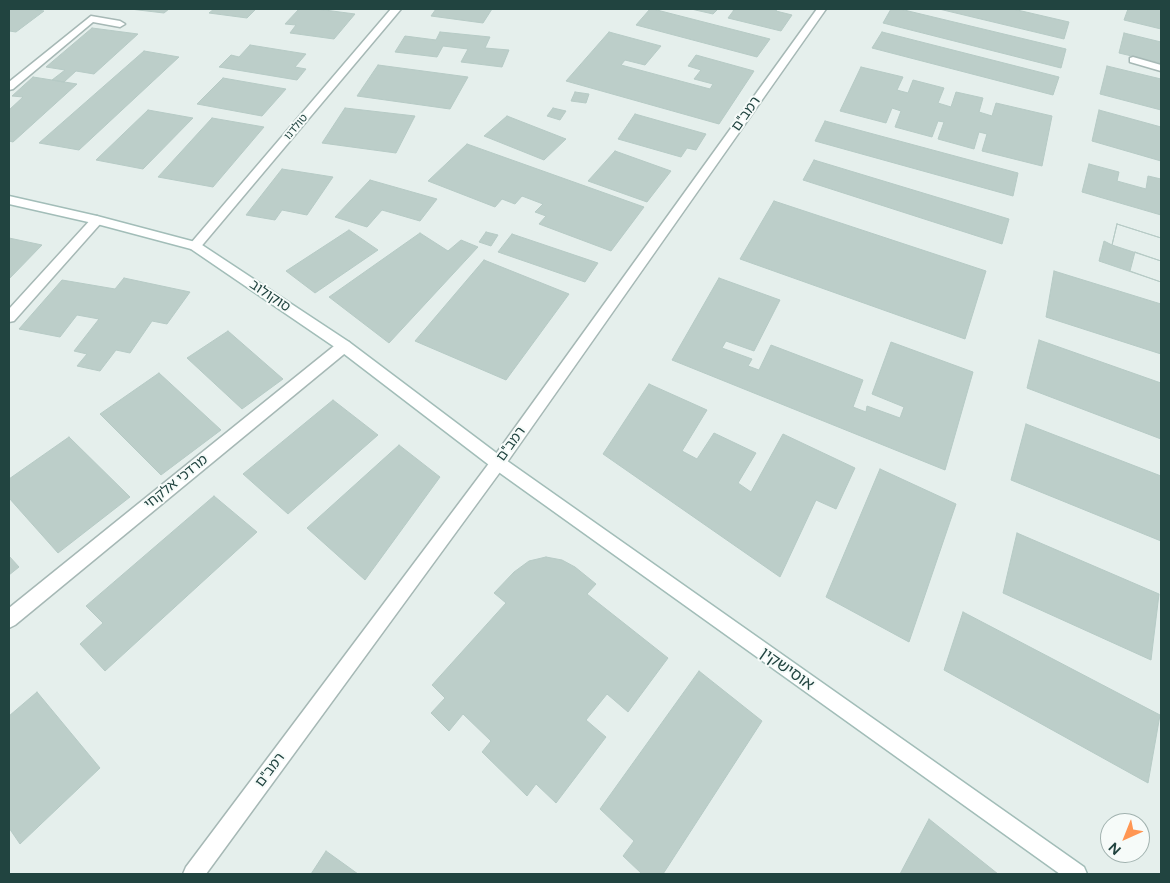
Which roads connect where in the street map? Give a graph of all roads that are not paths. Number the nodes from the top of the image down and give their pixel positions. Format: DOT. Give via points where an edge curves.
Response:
graph roads {
  1 [pos="396,9"];
  2 [pos="821,9"];
  3 [pos="120,24"];
  4 [pos="1132,60"];
  5 [pos="1161,68"];
  6 [pos="9,87"];
  7 [pos="9,200"];
  8 [pos="97,220"];
  9 [pos="195,246"];
  10 [pos="9,317"];
  11 [pos="344,346"];
  12 [pos="498,463"];
  13 [pos="9,618"];
  14 [pos="193,874"];
  15 [pos="1077,874"];
  1 -- 9 [label="street, טולדנו"];
  2 -- 12 [label="street, רמב\"ם"];
  3 -- 6 [label="street" via="91,19"];
  4 -- 5 [label="street"];
  7 -- 8 [label="street, סוקולוב"];
  8 -- 9 [label="street, סוקולוב"];
  8 -- 10 [label="street"];
  9 -- 11 [label="street, סוקולוב"];
  11 -- 12 [label="street, סוקולוב"];
  11 -- 13 [label="street, מרדכי אלקחי"];
  12 -- 14 [label="street, רמב\"ם"];
  12 -- 15 [label="street, אוסישקין"];
}
